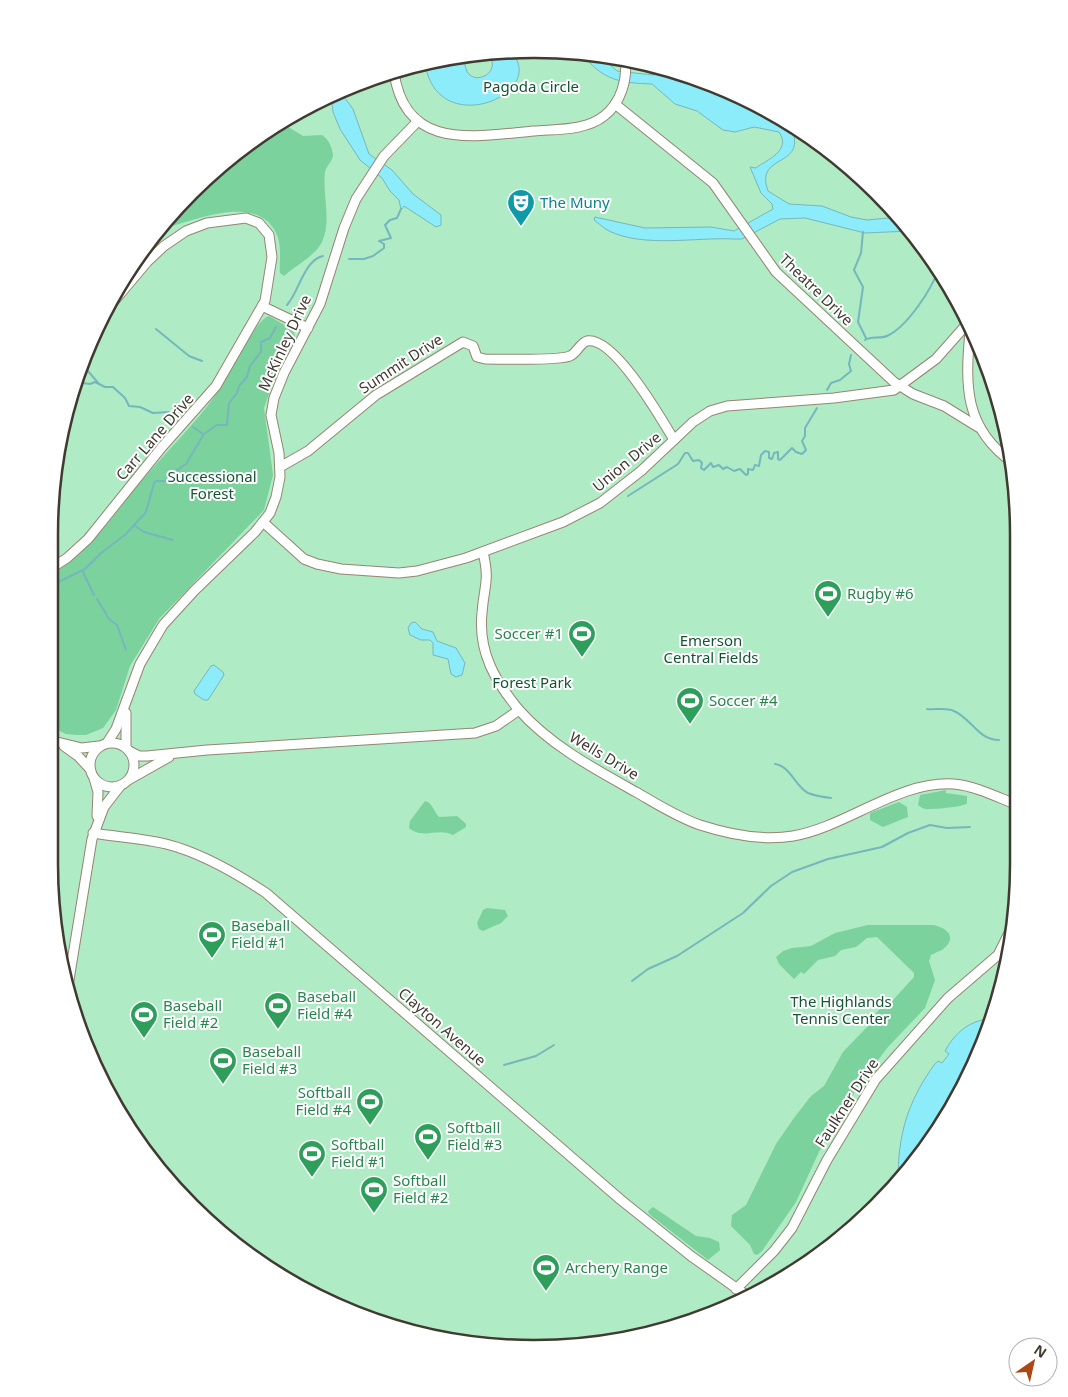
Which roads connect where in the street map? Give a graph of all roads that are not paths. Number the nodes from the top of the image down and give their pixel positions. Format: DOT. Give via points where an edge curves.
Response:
graph roads {
  1 [pos="626,67"];
  2 [pos="396,79"];
  3 [pos="615,104"];
  4 [pos="418,121"];
  5 [pos="131,280"];
  6 [pos="262,306"];
  7 [pos="308,328"];
  8 [pos="963,328"];
  9 [pos="970,342"];
  10 [pos="900,387"];
  11 [pos="978,427"];
  12 [pos="674,440"];
  13 [pos="1003,454"];
  14 [pos="280,467"];
  15 [pos="263,522"];
  16 [pos="483,552"];
  17 [pos="58,564"];
  18 [pos="127,700"];
  19 [pos="519,710"];
  20 [pos="58,742"];
  21 [pos="58,744"];
  22 [pos="103,744"];
  23 [pos="127,749"];
  24 [pos="176,754"];
  25 [pos="92,773"];
  26 [pos="124,783"];
  27 [pos="1010,802"];
  28 [pos="97,821"];
  29 [pos="93,833"];
  30 [pos="1003,946"];
  31 [pos="70,971"];
  32 [pos="736,1289"];
  33 [pos="741,1292"];
  1 -- 3 [label="street" via="623,86"];
  2 -- 4 [label="street" via="401,99"];
  3 -- 4 [label="street" via="604,116 586,125 493,134 443,134"];
  3 -- 10 [label="street, Theatre Drive" via="713,183 784,282"];
  4 -- 7 [label="street, McKinley Drive" via="372,172 350,213 320,304"];
  5 -- 6 [label="street, Carr Lane Drive" via="171,241 207,223 251,219 260,223 271,240 273,252 271,275"];
  6 -- 7 [label="street"];
  6 -- 17 [label="street, Carr Lane Drive" via="207,398 162,447 88,540"];
  7 -- 14 [label="street, McKinley Drive" via="284,373 271,408"];
  8 -- 10 [label="street, Union Drive" via="936,359"];
  9 -- 11 [label="street" via="968,382"];
  10 -- 11 [label="street, Theatre Drive" via="944,406"];
  10 -- 12 [label="street, Union Drive" via="882,393 718,408 701,416"];
  11 -- 13 [label="street"];
  12 -- 14 [label="street, Summit Drive" via="632,374 613,355 593,342 585,342 568,356 486,360 477,357 473,346 463,342 376,395 308,451"];
  12 -- 16 [label="street, Union Drive" via="625,485 588,510"];
  14 -- 15 [label="street, McKinley Drive" via="276,497"];
  15 -- 16 [label="street, Union Drive" via="304,559 361,572 399,573"];
  15 -- 18 [label="street, McKinley Drive" via="164,625 140,664"];
  16 -- 19 [label="street, Wells Drive" via="488,582 482,612 483,645 491,672"];
  18 -- 22 [label="street, McKinley Drive" via="116,729"];
  18 -- 23 [label="street, McKinley Drive"];
  19 -- 24 [label="street" via="496,726 475,733"];
  19 -- 27 [label="street, Wells Drive" via="547,736 610,778 678,816 726,832 777,838 794,836 893,798 938,785 974,788"];
  20 -- 22 [label="street" via="82,748"];
  21 -- 25 [label="street" via="75,753"];
  22 -- 23 [label="street" via="113,742"];
  22 -- 25 [label="street" via="91,757"];
  23 -- 24 [label="street" via="143,757"];
  23 -- 26 [label="street" via="134,766"];
  24 -- 26 [label="street" via="149,766"];
  25 -- 26 [label="street" via="105,786"];
  25 -- 28 [label="street" via="98,798"];
  26 -- 28 [label="street" via="108,801"];
  28 -- 29 [label="street"];
  29 -- 31 [label="street"];
  29 -- 32 [label="street, Clayton Avenue" via="179,848 228,870 266,894 621,1200"];
  30 -- 32 [label="street, Faulkner Drive" via="998,955 948,998 876,1079 827,1160 792,1228"];
  32 -- 33 [label="street, Clayton Avenue"];
}
